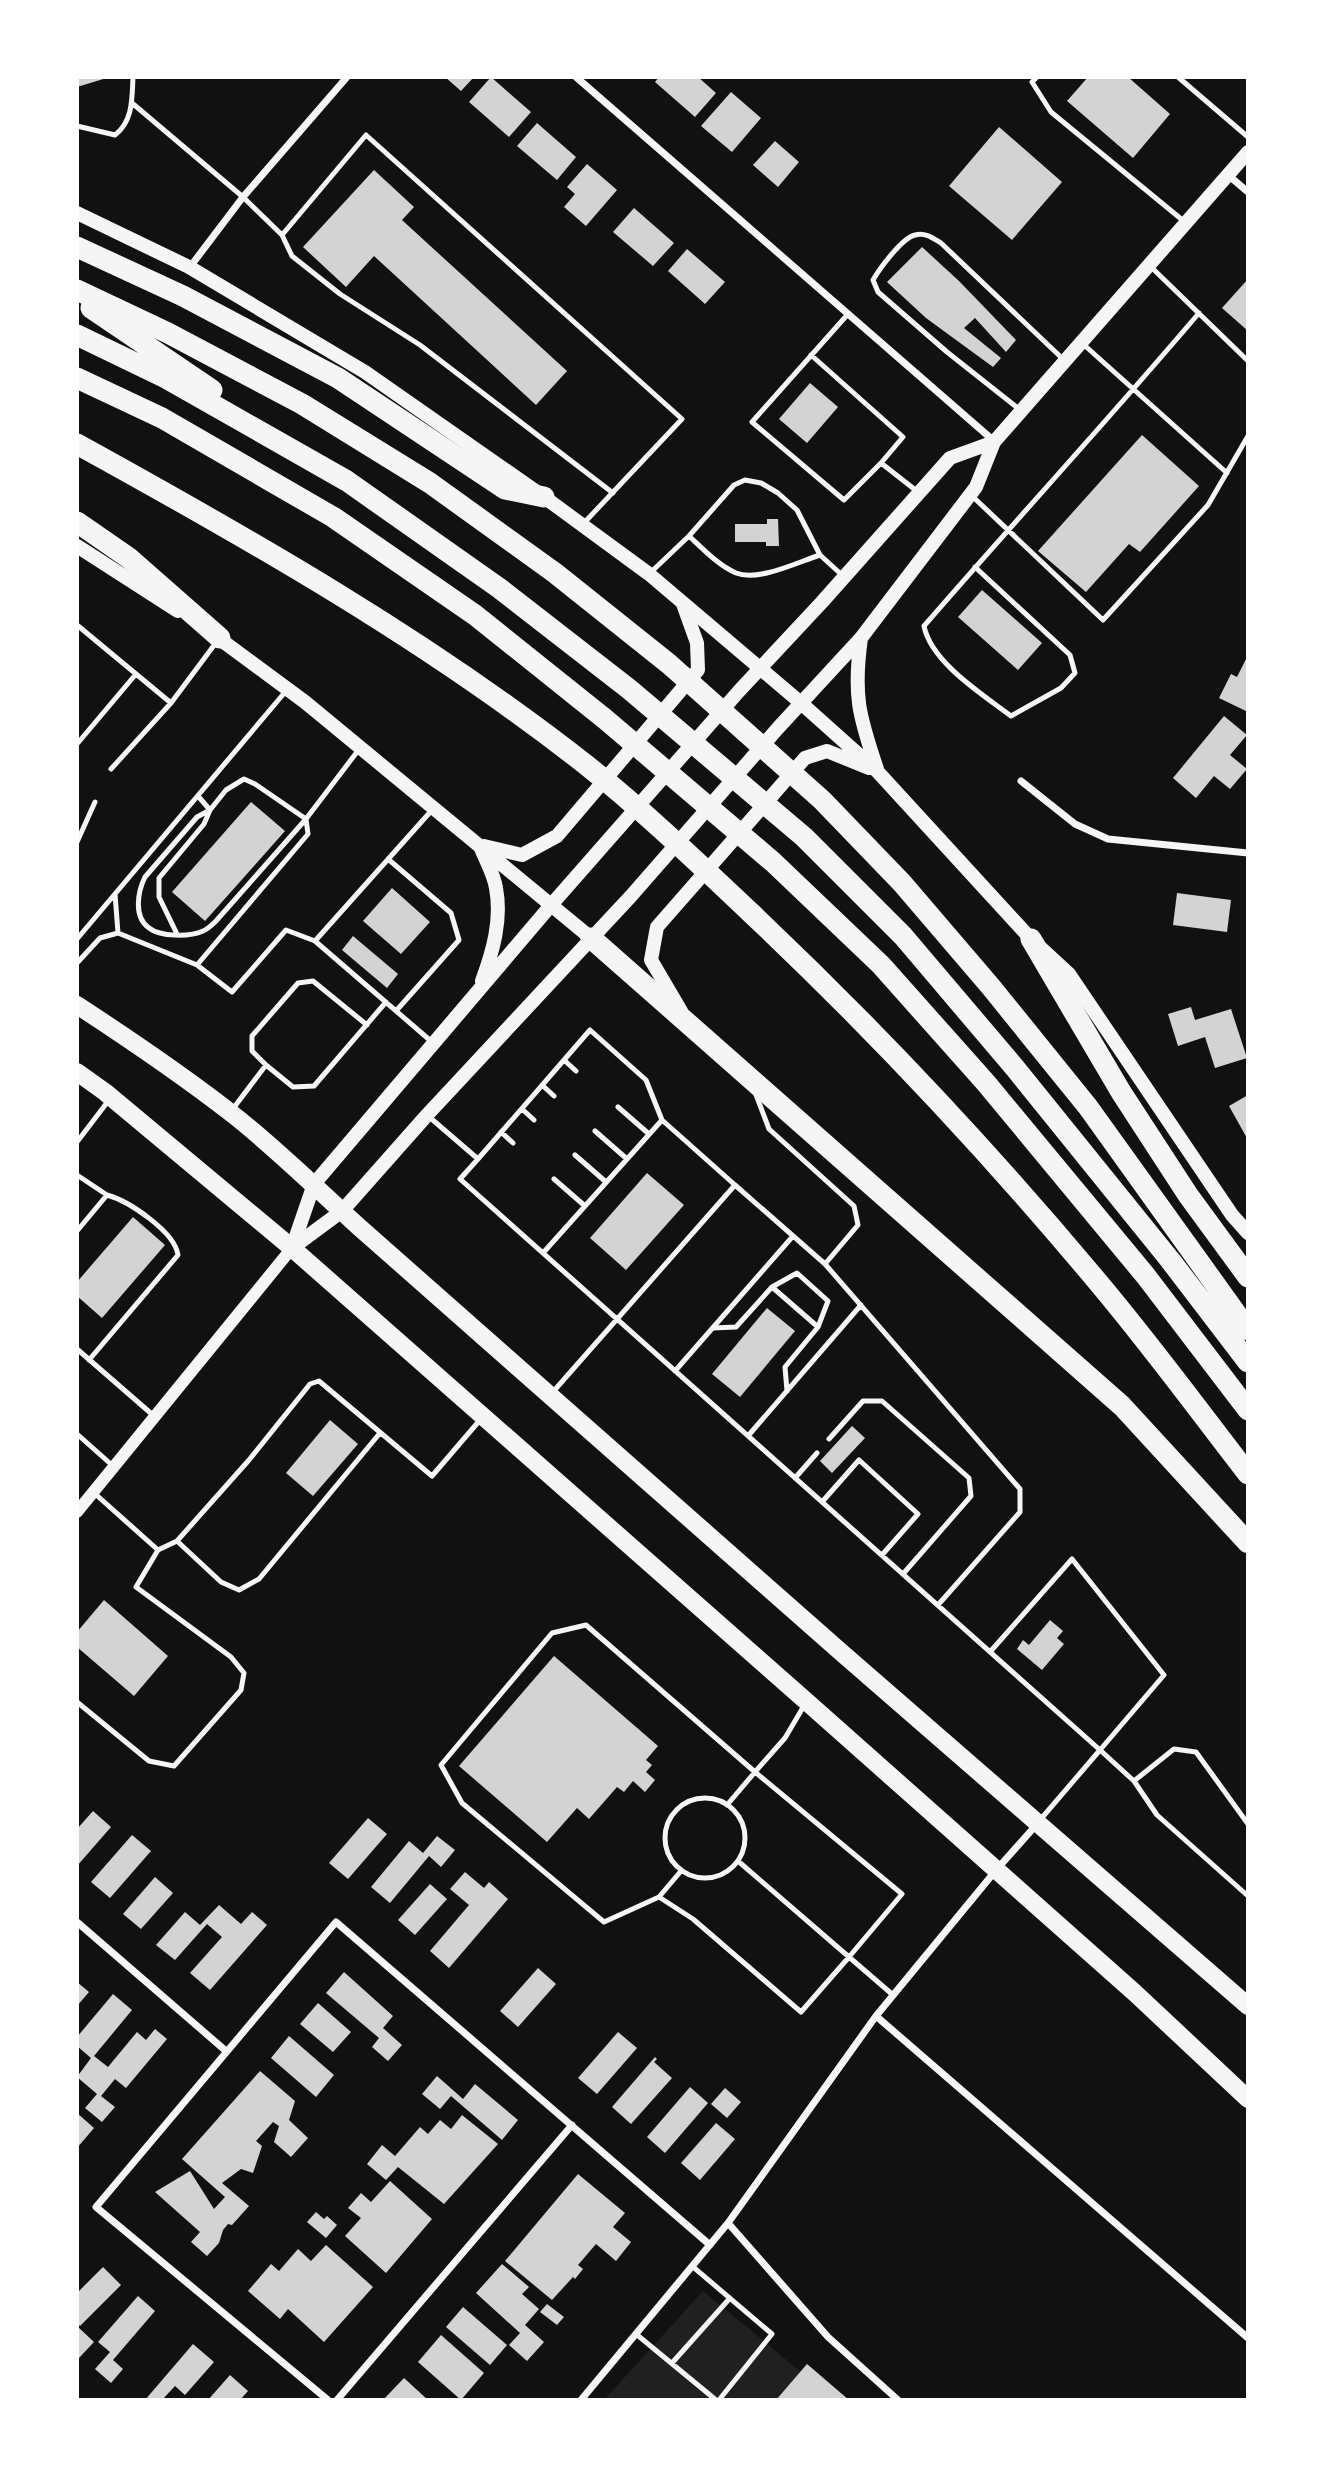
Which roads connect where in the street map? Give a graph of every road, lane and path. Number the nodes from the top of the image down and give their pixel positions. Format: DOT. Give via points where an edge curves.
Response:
graph roads {
  1 [pos="133,77"];
  2 [pos="347,77"];
  3 [pos="576,77"];
  4 [pos="1037,77"];
  5 [pos="1178,77"];
  6 [pos="132,103"];
  7 [pos="77,126"];
  8 [pos="1248,137"];
  9 [pos="1248,152"];
  10 [pos="1228,175"];
  11 [pos="1248,192"];
  12 [pos="243,197"];
  13 [pos="77,213"];
  14 [pos="1186,223"];
  15 [pos="282,235"];
  16 [pos="77,247"];
  17 [pos="1149,265"];
  18 [pos="190,267"];
  19 [pos="77,290"];
  20 [pos="77,299"];
  21 [pos="1199,313"];
  22 [pos="848,314"];
  23 [pos="77,335"];
  24 [pos="1081,342"];
  25 [pos="811,355"];
  26 [pos="1248,360"];
  27 [pos="1065,361"];
  28 [pos="77,378"];
  29 [pos="1134,389"];
  30 [pos="1021,411"];
  31 [pos="1248,436"];
  32 [pos="994,442"];
  33 [pos="77,444"];
  34 [pos="881,463"];
  35 [pos="1227,473"];
  36 [pos="347,481"];
  37 [pos="613,493"];
  38 [pos="919,493"];
  39 [pos="970,494"];
  40 [pos="544,497"];
  41 [pos="77,522"];
  42 [pos="582,525"];
  43 [pos="1008,529"];
  44 [pos="689,536"];
  45 [pos="77,546"];
  46 [pos="820,555"];
  47 [pos="975,567"];
  48 [pos="649,574"];
  49 [pos="844,577"];
  50 [pos="682,602"];
  51 [pos="77,625"];
  52 [pos="220,638"];
  53 [pos="860,638"];
  54 [pos="760,668"];
  55 [pos="136,674"];
  56 [pos="288,689"];
  57 [pos="170,703"];
  58 [pos="801,703"];
  59 [pos="77,744"];
  60 [pos="361,748"];
  61 [pos="111,769"];
  62 [pos="877,771"];
  63 [pos="1021,781"];
  64 [pos="198,796"];
  65 [pos="95,802"];
  66 [pos="434,807"];
  67 [pos="210,810"];
  68 [pos="306,819"];
  69 [pos="77,842"];
  70 [pos="480,844"];
  71 [pos="1248,853"];
  72 [pos="388,859"];
  73 [pos="115,894"];
  74 [pos="552,904"];
  75 [pos="118,933"];
  76 [pos="177,934"];
  77 [pos="591,937"];
  78 [pos="77,939"];
  79 [pos="1031,939"];
  80 [pos="315,941"];
  81 [pos="77,963"];
  82 [pos="197,965"];
  83 [pos="479,989"];
  84 [pos="386,1002"];
  85 [pos="77,1005"];
  86 [pos="396,1011"];
  87 [pos="688,1023"];
  88 [pos="366,1025"];
  89 [pos="434,1043"];
  90 [pos="564,1060"];
  91 [pos="266,1065"];
  92 [pos="576,1071"];
  93 [pos="77,1072"];
  94 [pos="750,1079"];
  95 [pos="542,1086"];
  96 [pos="554,1096"];
  97 [pos="111,1098"];
  98 [pos="618,1107"];
  99 [pos="522,1109"];
  100 [pos="230,1112"];
  101 [pos="427,1115"];
  102 [pos="534,1119"];
  103 [pos="662,1120"];
  104 [pos="595,1131"];
  105 [pos="501,1132"];
  106 [pos="649,1134"];
  107 [pos="77,1142"];
  108 [pos="513,1143"];
  109 [pos="575,1155"];
  110 [pos="478,1159"];
  111 [pos="626,1159"];
  112 [pos="77,1175"];
  113 [pos="554,1179"];
  114 [pos="606,1182"];
  115 [pos="314,1184"];
  116 [pos="735,1185"];
  117 [pos="107,1195"];
  118 [pos="585,1206"];
  119 [pos="342,1211"];
  120 [pos="77,1231"];
  121 [pos="1248,1233"];
  122 [pos="793,1236"];
  123 [pos="292,1248"];
  124 [pos="543,1254"];
  125 [pos="825,1264"];
  126 [pos="1248,1277"];
  127 [pos="772,1286"];
  128 [pos="861,1306"];
  129 [pos="617,1319"];
  130 [pos="818,1327"];
  131 [pos="713,1328"];
  132 [pos="1248,1330"];
  133 [pos="77,1349"];
  134 [pos="89,1360"];
  135 [pos="1248,1362"];
  136 [pos="675,1371"];
  137 [pos="787,1391"];
  138 [pos="550,1395"];
  139 [pos="1248,1410"];
  140 [pos="154,1416"];
  141 [pos="483,1416"];
  142 [pos="380,1433"];
  143 [pos="77,1434"];
  144 [pos="748,1436"];
  145 [pos="829,1439"];
  146 [pos="817,1453"];
  147 [pos="113,1466"];
  148 [pos="1248,1475"];
  149 [pos="795,1478"];
  150 [pos="93,1492"];
  151 [pos="822,1502"];
  152 [pos="77,1512"];
  153 [pos="177,1541"];
  154 [pos="1248,1543"];
  155 [pos="158,1550"];
  156 [pos="882,1555"];
  157 [pos="903,1574"];
  158 [pos="938,1605"];
  159 [pos="990,1652"];
  160 [pos="806,1701"];
  161 [pos="77,1702"];
  162 [pos="1100,1750"];
  163 [pos="755,1772"];
  164 [pos="1134,1780"];
  165 [pos="727,1805"];
  166 [pos="1038,1822"];
  167 [pos="1248,1824"];
  168 [pos="738,1861"];
  169 [pos="997,1869"];
  170 [pos="681,1871"];
  171 [pos="1248,1896"];
  172 [pos="659,1897"];
  173 [pos="77,1922"];
  174 [pos="849,1957"];
  175 [pos="893,1995"];
  176 [pos="1248,2006"];
  177 [pos="876,2016"];
  178 [pos="226,2051"];
  179 [pos="1248,2099"];
  180 [pos="572,2125"];
  181 [pos="728,2223"];
  182 [pos="710,2245"];
  183 [pos="692,2266"];
  184 [pos="730,2298"];
  185 [pos="636,2334"];
  186 [pos="1248,2338"];
  187 [pos="671,2364"];
  188 [pos="328,2400"];
  189 [pos="337,2400"];
  190 [pos="581,2400"];
  191 [pos="718,2400"];
  192 [pos="898,2400"];
  1 -- 6 [label="lane"];
  2 -- 12 [label="street"];
  3 -- 22 [label="street"];
  4 -- 14 [label="lane" via="1032,82 1051,112"];
  5 -- 8 [label="lane"];
  6 -- 7 [label="lane" via="126,127 115,135"];
  6 -- 12 [label="lane"];
  9 -- 10 [label="main road"];
  10 -- 11 [label="street"];
  10 -- 14 [label="main road"];
  12 -- 15 [label="lane"];
  12 -- 18 [label="street"];
  13 -- 18 [label="main road"];
  14 -- 17 [label="main road"];
  15 -- 37 [label="lane" via="292,256 340,294 420,345"];
  15 -- 37 [label="lane" via="366,135 682,419"];
  16 -- 40 [label="highway" via="183,296 338,378 505,489"];
  17 -- 21 [label="lane"];
  17 -- 24 [label="main road"];
  18 -- 40 [label="main road" via="365,372"];
  19 -- 132 [label="highway" via="302,404 430,483 555,573 689,682 822,800 902,883 1088,1107"];
  20 -- 36 [label="highway"];
  21 -- 26 [label="lane"];
  21 -- 29 [label="lane"];
  22 -- 25 [label="lane"];
  22 -- 32 [label="street"];
  23 -- 36 [label="highway" via="166,378"];
  24 -- 27 [label="main road"];
  24 -- 29 [label="lane"];
  25 -- 34 [label="lane" via="903,437"];
  25 -- 34 [label="lane" via="752,422 844,500"];
  27 -- 30 [label="main road"];
  27 -- 30 [label="lane" via="953,252 930,236 908,238 880,269 873,280 878,292"];
  28 -- 139 [label="highway" via="162,418 333,517 475,615 773,862 881,965 986,1083 1145,1275"];
  29 -- 35 [label="lane"];
  29 -- 43 [label="lane"];
  30 -- 32 [label="main road"];
  31 -- 35 [label="lane"];
  32 -- 38 [label="main road" via="950,458"];
  32 -- 39 [label="main road"];
  33 -- 148 [label="highway" via="326,586 479,687 586,765 815,974 928,1090 1104,1290"];
  34 -- 38 [label="lane"];
  35 -- 43 [label="lane" via="1208,505 1104,620"];
  36 -- 135 [label="highway" via="499,587 629,689 804,837 903,936 1015,1068"];
  37 -- 42 [label="lane"];
  38 -- 49 [label="main road"];
  39 -- 43 [label="lane"];
  39 -- 53 [label="main road"];
  40 -- 42 [label="main road"];
  41 -- 52 [label="highway" via="129,558"];
  42 -- 48 [label="main road"];
  43 -- 47 [label="lane"];
  44 -- 46 [label="lane" via="739,574 765,574"];
  44 -- 46 [label="lane" via="734,485 745,480 761,483 797,510"];
  44 -- 48 [label="lane"];
  45 -- 52 [label="main road"];
  46 -- 49 [label="lane"];
  47 -- 47 [label="lane" via="924,626 927,640 958,675 1011,716 1061,688 1075,673 1070,655"];
  48 -- 50 [label="main road"];
  49 -- 54 [label="main road"];
  50 -- 54 [label="main road"];
  50 -- 70 [label="main road" via="697,643 698,670 556,836 523,855"];
  51 -- 55 [label="lane"];
  52 -- 56 [label="main road"];
  52 -- 57 [label="lane"];
  53 -- 58 [label="main road"];
  53 -- 62 [label="main road" via="855,680 860,719"];
  54 -- 58 [label="main road"];
  54 -- 74 [label="main road"];
  55 -- 57 [label="lane"];
  55 -- 59 [label="lane"];
  56 -- 60 [label="main road"];
  56 -- 64 [label="lane"];
  57 -- 61 [label="lane"];
  58 -- 62 [label="main road"];
  58 -- 77 [label="main road"];
  60 -- 66 [label="main road"];
  60 -- 68 [label="lane"];
  62 -- 79 [label="main road"];
  62 -- 87 [label="main road" via="827,751 805,758 657,927 651,960"];
  63 -- 71 [label="street" via="1075,824 1108,839"];
  64 -- 67 [label="lane"];
  64 -- 73 [label="lane"];
  65 -- 69 [label="lane"];
  66 -- 70 [label="main road"];
  66 -- 72 [label="lane"];
  67 -- 68 [label="lane" via="226,790 244,779"];
  67 -- 76 [label="lane" via="204,824 159,878 159,897"];
  67 -- 76 [label="lane" via="197,817 139,888 138,903 149,929"];
  68 -- 76 [label="lane" via="216,921 192,935"];
  68 -- 82 [label="lane" via="308,834"];
  70 -- 74 [label="main road"];
  70 -- 83 [label="main road" via="496,887 498,926"];
  72 -- 80 [label="lane"];
  72 -- 86 [label="lane" via="450,913 459,940"];
  73 -- 75 [label="lane"];
  73 -- 78 [label="lane"];
  74 -- 77 [label="main road"];
  74 -- 83 [label="main road"];
  75 -- 81 [label="lane" via="100,938"];
  75 -- 82 [label="lane"];
  77 -- 87 [label="highway"];
  77 -- 101 [label="main road"];
  79 -- 121 [label="main road" via="1069,974"];
  79 -- 126 [label="highway" via="1121,1092"];
  80 -- 82 [label="lane" via="286,930 232,992"];
  80 -- 84 [label="lane"];
  83 -- 89 [label="main road"];
  84 -- 86 [label="lane"];
  84 -- 88 [label="lane"];
  85 -- 100 [label="main road"];
  86 -- 89 [label="lane"];
  87 -- 94 [label="highway"];
  88 -- 91 [label="lane" via="314,1086 293,1087"];
  88 -- 91 [label="lane" via="313,981 298,983 252,1036 252,1051"];
  89 -- 115 [label="main road"];
  90 -- 92 [label="lane"];
  90 -- 95 [label="lane"];
  90 -- 103 [label="lane" via="590,1030 646,1080"];
  91 -- 100 [label="lane"];
  93 -- 97 [label="main road"];
  94 -- 125 [label="lane" via="769,1129 854,1206 858,1225"];
  94 -- 154 [label="highway" via="1122,1406"];
  95 -- 96 [label="lane"];
  95 -- 99 [label="lane"];
  97 -- 107 [label="lane"];
  97 -- 123 [label="main road"];
  98 -- 106 [label="lane"];
  99 -- 102 [label="lane"];
  99 -- 105 [label="lane"];
  100 -- 115 [label="main road"];
  101 -- 110 [label="lane"];
  101 -- 119 [label="main road"];
  103 -- 106 [label="lane"];
  103 -- 116 [label="lane"];
  104 -- 111 [label="lane"];
  105 -- 108 [label="lane"];
  105 -- 110 [label="lane"];
  106 -- 111 [label="lane"];
  109 -- 114 [label="lane"];
  110 -- 124 [label="lane" via="460,1179"];
  111 -- 114 [label="lane"];
  112 -- 117 [label="lane"];
  113 -- 118 [label="lane"];
  114 -- 118 [label="lane"];
  115 -- 119 [label="main road"];
  115 -- 123 [label="main road"];
  116 -- 122 [label="lane"];
  116 -- 129 [label="lane"];
  117 -- 120 [label="lane"];
  117 -- 134 [label="lane" via="160,1227 177,1245 178,1255"];
  118 -- 124 [label="lane"];
  119 -- 123 [label="main road"];
  119 -- 138 [label="main road"];
  122 -- 125 [label="lane"];
  122 -- 131 [label="lane"];
  123 -- 140 [label="street"];
  123 -- 141 [label="main road"];
  124 -- 129 [label="lane"];
  125 -- 128 [label="lane"];
  127 -- 130 [label="lane"];
  127 -- 130 [label="lane" via="797,1273 828,1301"];
  127 -- 131 [label="lane" via="736,1327"];
  128 -- 137 [label="lane"];
  128 -- 158 [label="lane" via="1020,1489 1020,1512"];
  129 -- 136 [label="lane"];
  129 -- 138 [label="lane"];
  130 -- 137 [label="lane" via="785,1367"];
  131 -- 136 [label="lane"];
  133 -- 134 [label="lane"];
  134 -- 140 [label="lane"];
  136 -- 144 [label="lane"];
  137 -- 144 [label="lane"];
  138 -- 166 [label="main road"];
  140 -- 147 [label="street"];
  141 -- 142 [label="lane" via="432,1476"];
  141 -- 160 [label="main road"];
  142 -- 153 [label="lane" via="259,1579 239,1591 221,1582"];
  142 -- 153 [label="lane" via="319,1381 310,1384"];
  143 -- 147 [label="lane"];
  144 -- 149 [label="lane"];
  145 -- 157 [label="lane" via="863,1401 882,1401 970,1478 971,1496"];
  146 -- 149 [label="lane"];
  147 -- 150 [label="street"];
  149 -- 151 [label="lane"];
  150 -- 152 [label="street"];
  150 -- 155 [label="lane"];
  151 -- 156 [label="lane"];
  151 -- 156 [label="lane" via="859,1460 918,1514"];
  153 -- 155 [label="lane"];
  155 -- 161 [label="lane" via="136,1587 231,1657 244,1672 241,1690 174,1766 149,1761"];
  156 -- 157 [label="lane"];
  157 -- 158 [label="lane"];
  158 -- 159 [label="lane"];
  159 -- 162 [label="lane"];
  159 -- 162 [label="lane" via="1072,1559 1164,1675"];
  160 -- 163 [label="lane" via="785,1738"];
  160 -- 169 [label="main road"];
  162 -- 164 [label="lane"];
  162 -- 166 [label="lane"];
  163 -- 165 [label="lane"];
  163 -- 172 [label="lane" via="586,1625 552,1633 441,1765 462,1803 604,1922"];
  163 -- 174 [label="lane" via="902,1894"];
  164 -- 167 [label="lane" via="1174,1749 1196,1752"];
  164 -- 171 [label="lane" via="1157,1815"];
  165 -- 168 [label="lane" via="743,1825 744,1850"];
  165 -- 170 [label="lane" via="715,1799 687,1801 668,1821 665,1848"];
  166 -- 169 [label="street"];
  166 -- 176 [label="main road"];
  168 -- 170 [label="lane" via="718,1877 692,1877"];
  168 -- 174 [label="lane"];
  169 -- 175 [label="street"];
  169 -- 179 [label="main road"];
  170 -- 172 [label="lane"];
  172 -- 174 [label="lane" via="693,1919 800,2012"];
  173 -- 178 [label="street"];
  174 -- 175 [label="lane"];
  175 -- 177 [label="street"];
  177 -- 181 [label="street"];
  177 -- 186 [label="street"];
  178 -- 180 [label="street" via="336,1922"];
  178 -- 188 [label="street" via="96,2207"];
  180 -- 182 [label="street"];
  180 -- 189 [label="street"];
  181 -- 182 [label="street"];
  181 -- 192 [label="street" via="828,2337"];
  182 -- 183 [label="street"];
  183 -- 184 [label="lane"];
  183 -- 185 [label="street"];
  184 -- 187 [label="lane"];
  184 -- 191 [label="lane" via="772,2334"];
  185 -- 187 [label="lane"];
  185 -- 190 [label="street"];
  187 -- 191 [label="lane"];
}
